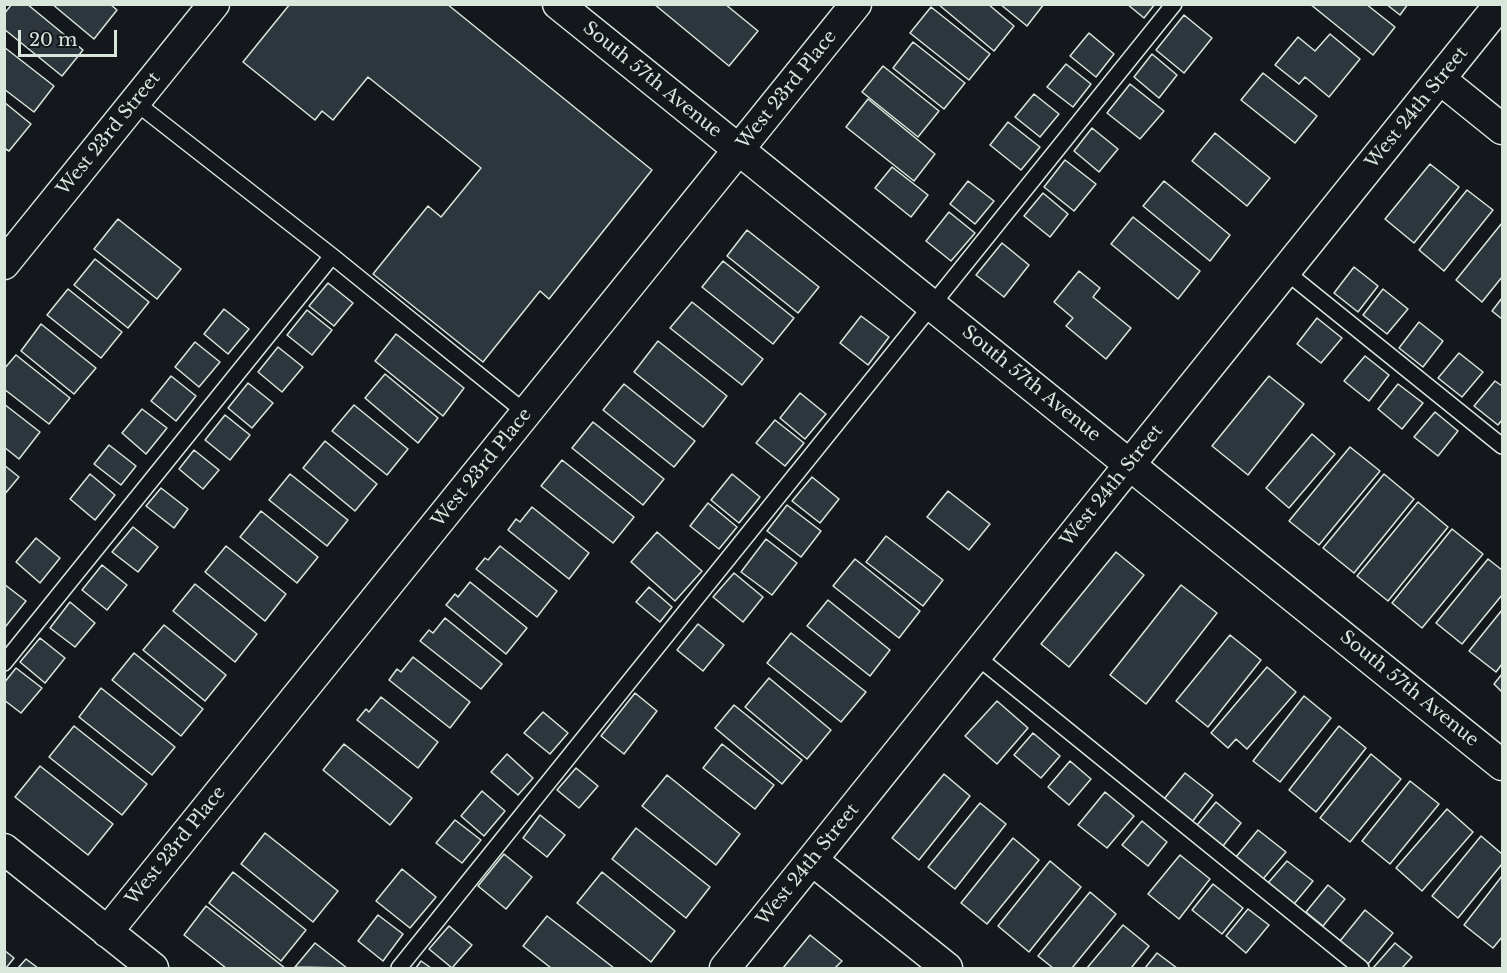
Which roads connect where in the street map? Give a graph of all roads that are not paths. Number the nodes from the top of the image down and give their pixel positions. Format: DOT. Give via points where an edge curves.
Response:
graph roads {
  1 [pos="214,4"];
  2 [pos="558,4"];
  3 [pos="856,4"];
  4 [pos="1174,4"];
  5 [pos="1500,4"];
  6 [pos="1440,79"];
  7 [pos="135,102"];
  8 [pos="1503,129"];
  9 [pos="739,149"];
  10 [pos="332,256"];
  11 [pos="4,264"];
  12 [pos="1285,271"];
  13 [pos="932,305"];
  14 [pos="526,413"];
  15 [pos="1503,446"];
  16 [pos="1130,464"];
  17 [pos="976,656"];
  18 [pos="4,663"];
  19 [pos="1503,765"];
  20 [pos="4,849"];
  21 [pos="812,860"];
  22 [pos="107,932"];
  23 [pos="153,969"];
  24 [pos="399,969"];
  25 [pos="725,969"];
  26 [pos="947,969"];
  27 [pos="1361,969"];
  1 -- 7 [label="street, West 23rd Street"];
  2 -- 9 [label="street, South 57th Avenue"];
  3 -- 9 [label="street, West 23rd Place"];
  4 -- 13 [label="lane"];
  5 -- 6 [label="street, West 24th Street"];
  6 -- 8 [label="street"];
  6 -- 12 [label="street, West 24th Street"];
  7 -- 10 [label="lane"];
  7 -- 11 [label="street, West 23rd Street"];
  9 -- 13 [label="street, South 57th Avenue"];
  9 -- 14 [label="street, West 23rd Place"];
  10 -- 14 [label="lane"];
  10 -- 18 [label="lane"];
  12 -- 15 [label="lane"];
  12 -- 16 [label="street, West 24th Street"];
  13 -- 16 [label="street, South 57th Avenue"];
  13 -- 24 [label="lane"];
  14 -- 22 [label="street, West 23rd Place"];
  16 -- 17 [label="street, West 24th Street"];
  16 -- 19 [label="street, South 57th Avenue"];
  17 -- 21 [label="street, West 24th Street"];
  17 -- 27 [label="lane"];
  20 -- 22 [label="street"];
  21 -- 25 [label="street, West 24th Street"];
  21 -- 26 [label="street"];
  22 -- 23 [label="street"];
}
